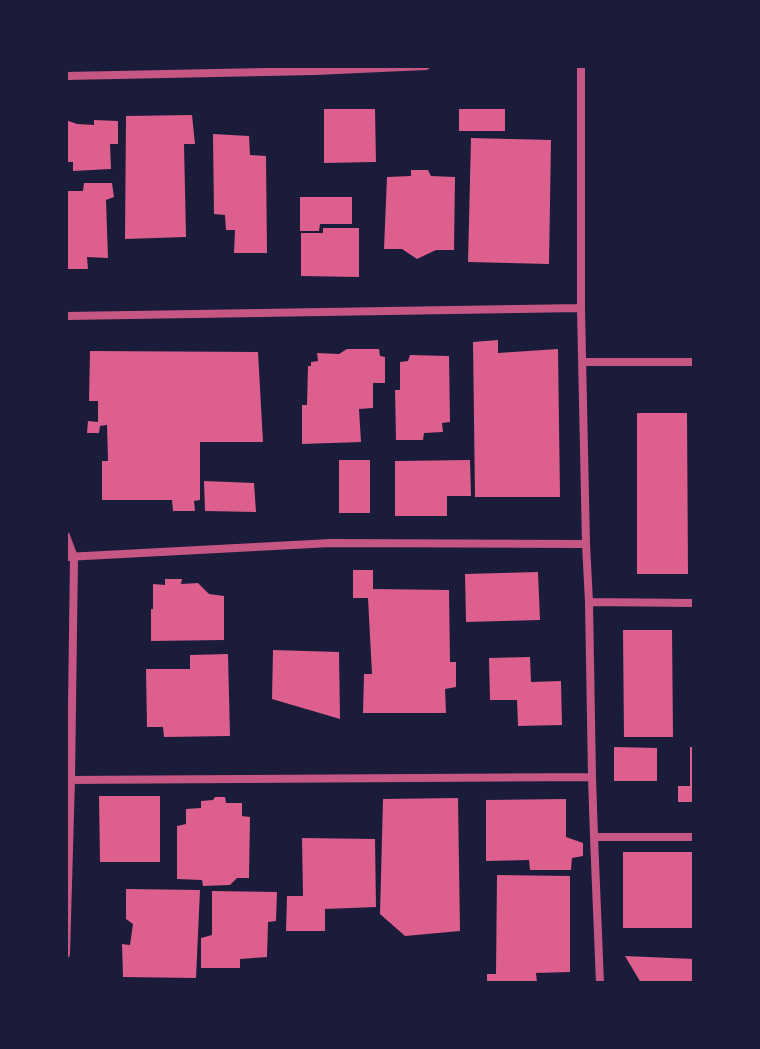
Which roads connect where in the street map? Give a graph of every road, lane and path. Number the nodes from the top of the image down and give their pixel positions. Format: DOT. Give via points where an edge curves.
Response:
graph roads {
  1 [pos="426,66"];
  2 [pos="581,66"];
  3 [pos="66,76"];
  4 [pos="581,308"];
  5 [pos="66,316"];
  6 [pos="583,362"];
  7 [pos="694,362"];
  8 [pos="66,536"];
  9 [pos="586,544"];
  10 [pos="70,557"];
  11 [pos="589,602"];
  12 [pos="694,603"];
  13 [pos="592,777"];
  14 [pos="69,780"];
  15 [pos="594,837"];
  16 [pos="694,837"];
  17 [pos="66,954"];
  18 [pos="600,983"];
  1 -- 3 [label="street"];
  2 -- 4 [label="street"];
  4 -- 5 [label="street"];
  4 -- 6 [label="street"];
  6 -- 7 [label="street"];
  6 -- 9 [label="street"];
  8 -- 10 [label="street"];
  9 -- 10 [label="street" via="331,543"];
  9 -- 11 [label="street"];
  10 -- 14 [label="street"];
  11 -- 12 [label="street"];
  11 -- 13 [label="street"];
  13 -- 14 [label="street"];
  13 -- 15 [label="street"];
  14 -- 17 [label="street"];
  15 -- 16 [label="street"];
  15 -- 18 [label="street"];
}
